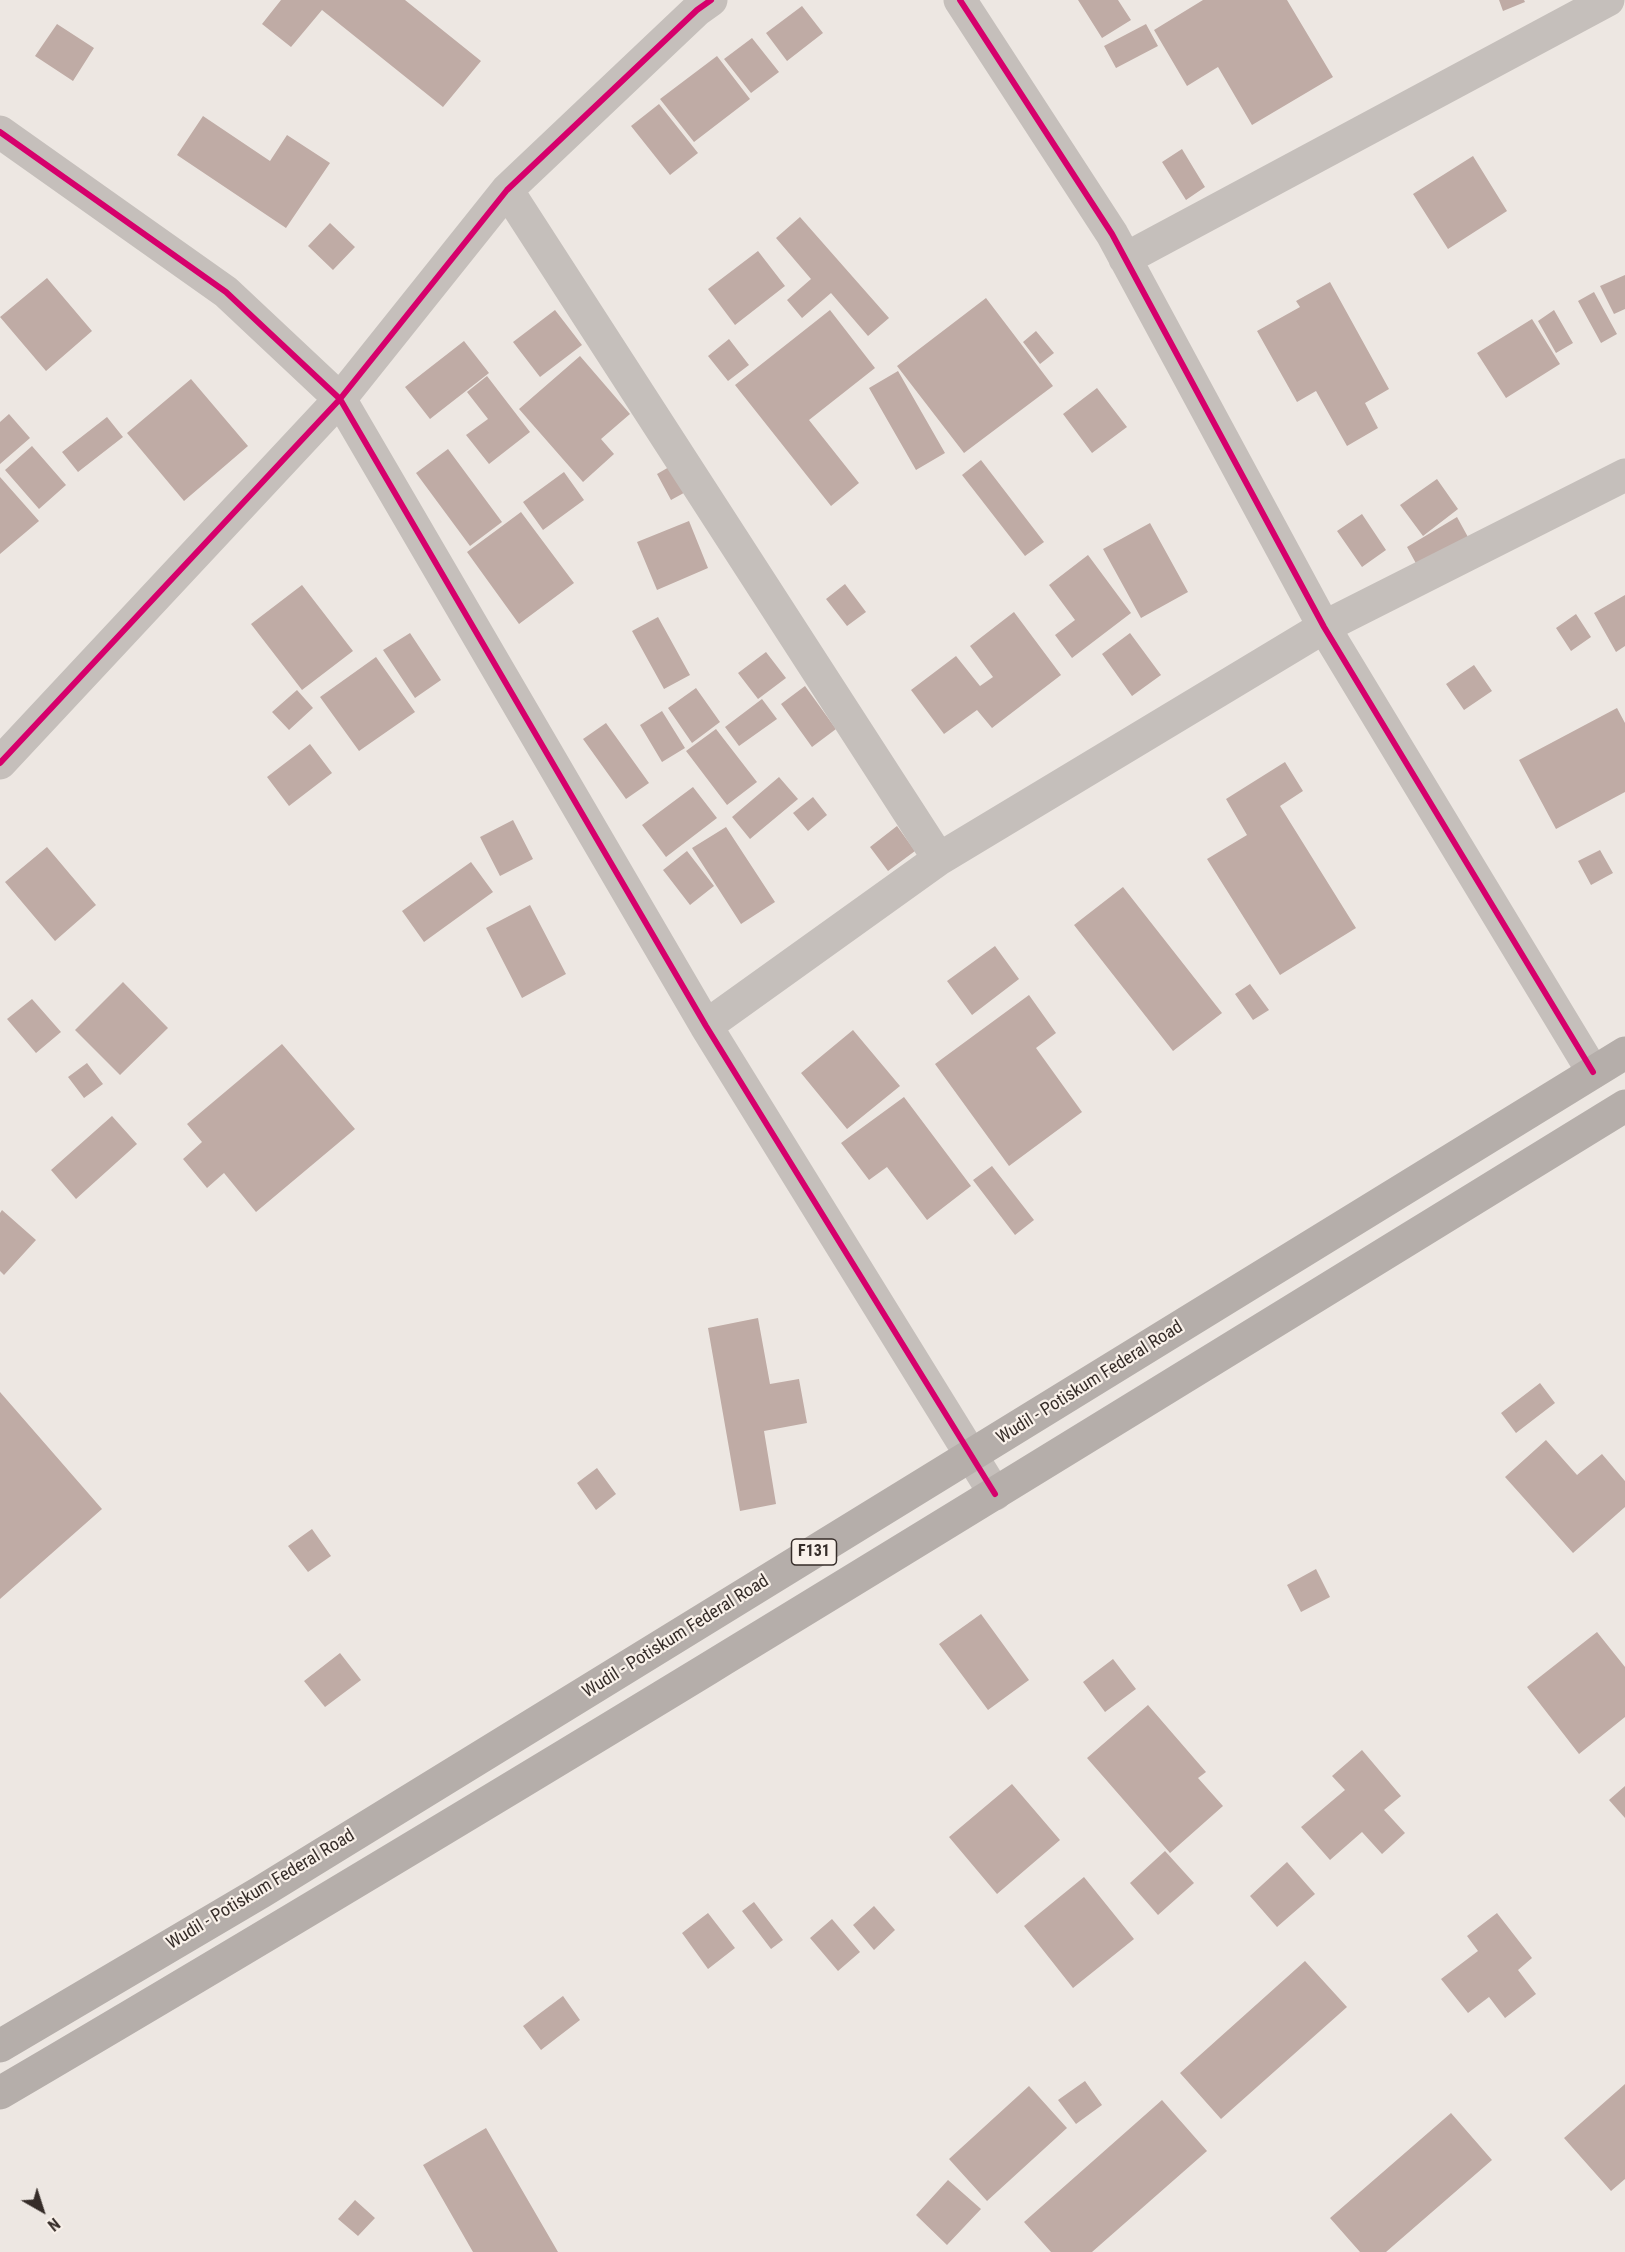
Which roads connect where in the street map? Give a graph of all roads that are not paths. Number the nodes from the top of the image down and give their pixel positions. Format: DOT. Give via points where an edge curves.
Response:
graph roads {
  1 [pos="960,0"];
  2 [pos="1608,0"];
  3 [pos="697,3"];
  4 [pos="0,132"];
  5 [pos="507,190"];
  6 [pos="1125,259"];
  7 [pos="339,399"];
  8 [pos="1625,475"];
  9 [pos="1323,627"];
  10 [pos="6,746"];
  11 [pos="939,859"];
  12 [pos="706,1026"];
  13 [pos="1625,1053"];
  14 [pos="1593,1072"];
  15 [pos="1625,1106"];
  16 [pos="972,1456"];
  17 [pos="995,1494"];
  18 [pos="0,2046"];
  19 [pos="0,2093"];
  1 -- 6 [label="street"];
  2 -- 6 [label="street"];
  3 -- 5 [label="street"];
  4 -- 7 [label="street" via="226,292"];
  5 -- 7 [label="street"];
  5 -- 11 [label="street"];
  6 -- 9 [label="street"];
  7 -- 10 [label="street"];
  7 -- 12 [label="street"];
  8 -- 9 [label="street"];
  9 -- 11 [label="street"];
  9 -- 14 [label="street"];
  11 -- 12 [label="street"];
  12 -- 16 [label="street"];
  13 -- 14 [label="main road, Wudil - Potiskum Federal Road / F131"];
  14 -- 16 [label="main road, Wudil - Potiskum Federal Road / F131"];
  15 -- 17 [label="main road, F131"];
  16 -- 17 [label="street"];
  16 -- 18 [label="main road, Wudil - Potiskum Federal Road / F131" via="261,1892"];
  17 -- 19 [label="main road, F131" via="279,1929"];
}
